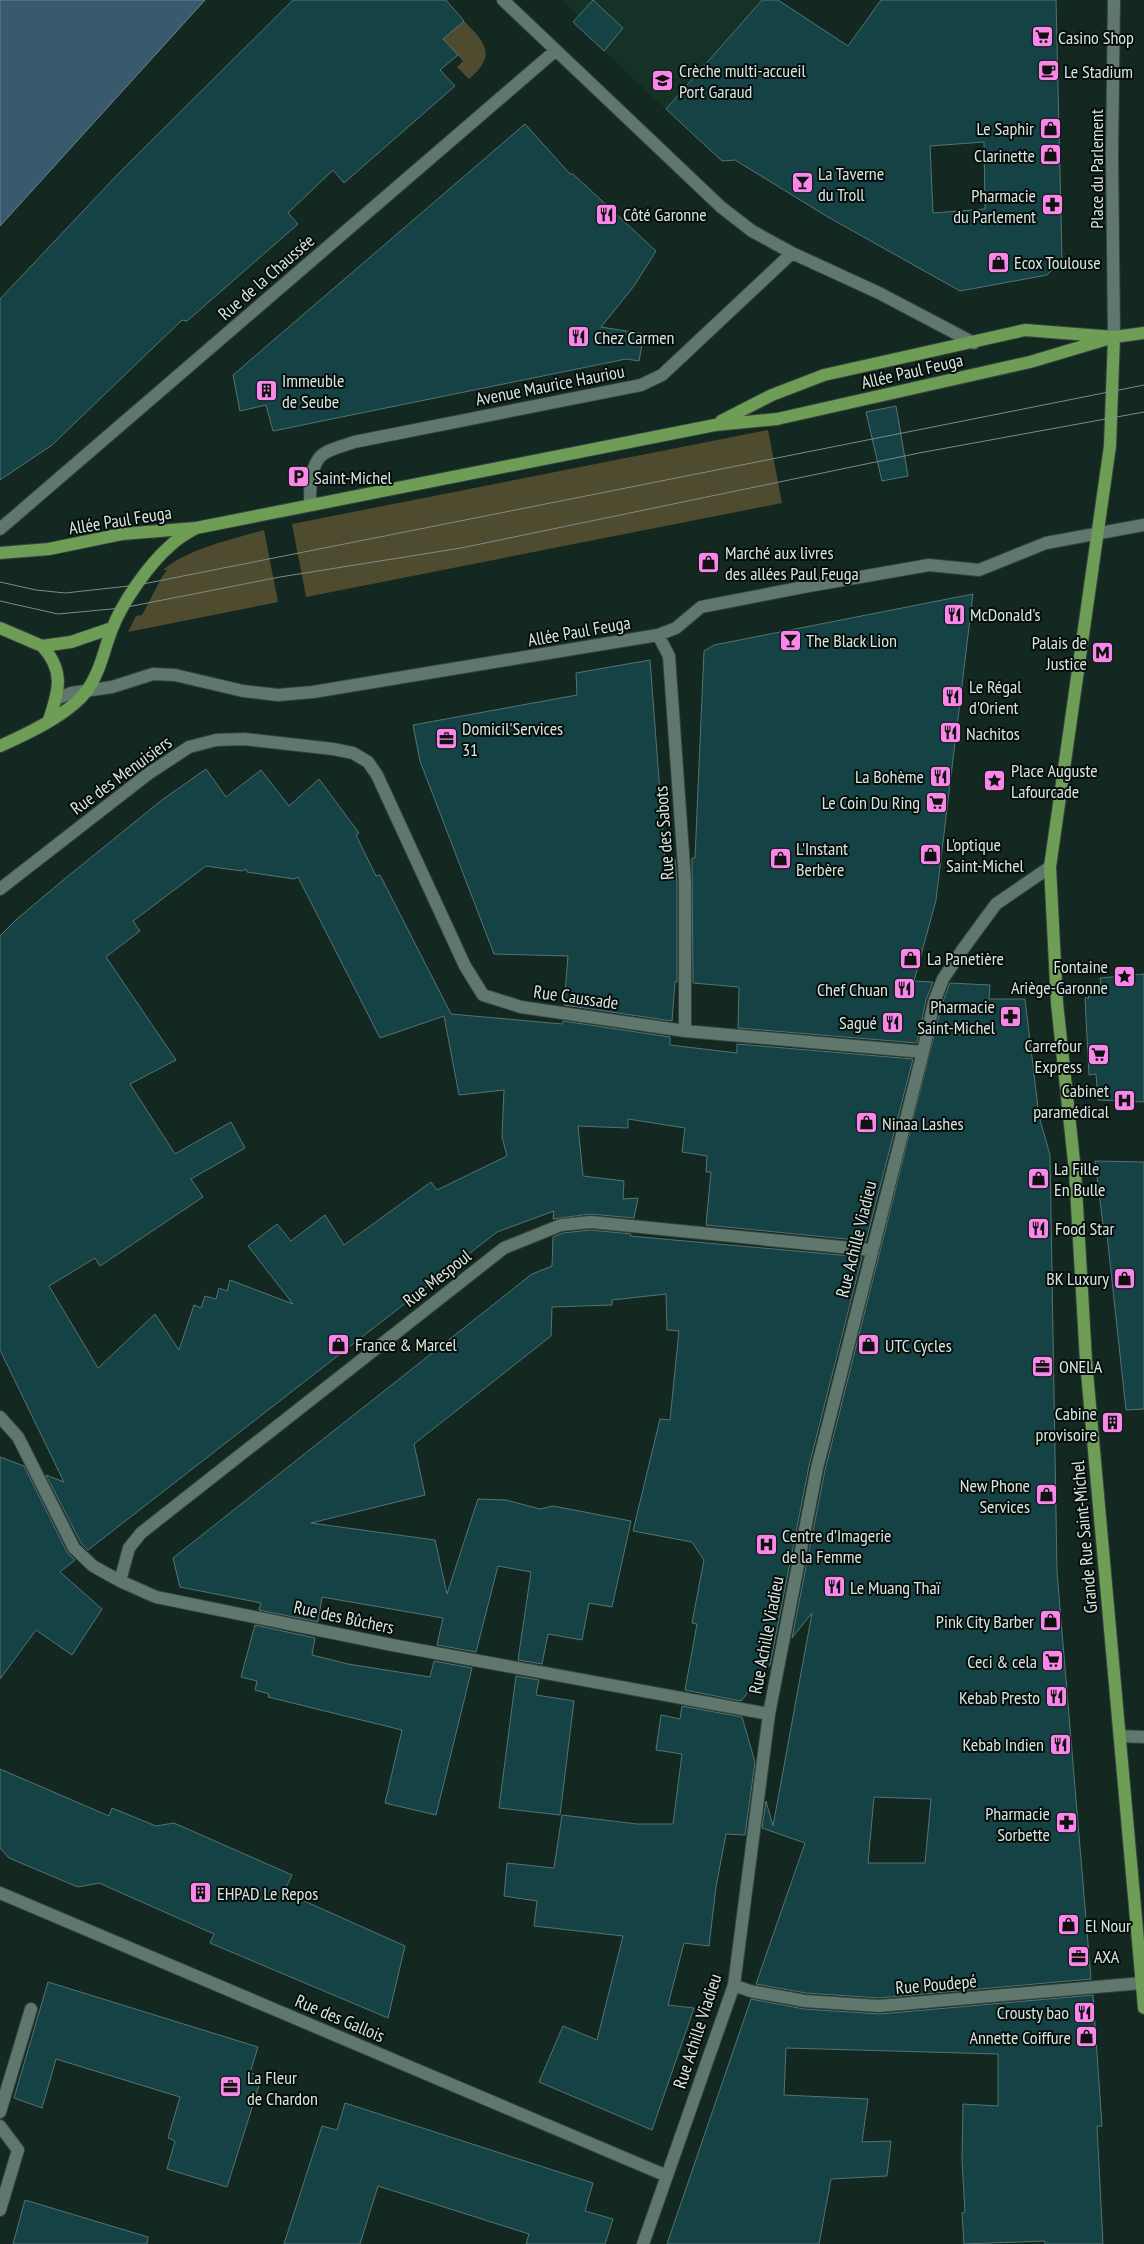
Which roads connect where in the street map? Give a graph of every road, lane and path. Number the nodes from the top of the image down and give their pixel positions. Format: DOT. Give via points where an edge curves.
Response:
graph roads {
  1 [pos="503,0"];
  2 [pos="1114,0"];
  3 [pos="555,51"];
  4 [pos="792,253"];
  5 [pos="1144,333"];
  6 [pos="1114,337"];
  7 [pos="974,343"];
  8 [pos="715,425"];
  9 [pos="310,504"];
  10 [pos="1144,525"];
  11 [pos="196,528"];
  12 [pos="0,529"];
  13 [pos="1097,534"];
  14 [pos="0,553"];
  15 [pos="0,628"];
  16 [pos="112,628"];
  17 [pos="658,635"];
  18 [pos="42,646"];
  19 [pos="88,689"];
  20 [pos="56,699"];
  21 [pos="49,720"];
  22 [pos="0,746"];
  23 [pos="368,762"];
  24 [pos="1050,867"];
  25 [pos="0,889"];
  26 [pos="685,1031"];
  27 [pos="923,1052"];
  28 [pos="871,1250"];
  29 [pos="0,1417"];
  30 [pos="120,1582"];
  31 [pos="769,1714"];
  32 [pos="1120,1736"];
  33 [pos="1144,1737"];
  34 [pos="0,1893"];
  35 [pos="1142,1983"];
  36 [pos="734,1985"];
  37 [pos="1144,2008"];
  38 [pos="31,2009"];
  39 [pos="0,2112"];
  40 [pos="0,2126"];
  41 [pos="667,2176"];
  42 [pos="0,2210"];
  43 [pos="643,2244"];
  1 -- 3 [label="street"];
  2 -- 6 [label="street, Place du Parlement"];
  3 -- 4 [label="street" via="721,207 752,231"];
  3 -- 12 [label="street, Rue de la Chaussée"];
  4 -- 7 [label="street" via="879,293"];
  4 -- 9 [label="street, Avenue Maurice Hauriou" via="662,375 641,385 364,440 334,449 319,458 311,480"];
  5 -- 6 [label="main road"];
  6 -- 7 [label="main road, Allée Paul Feuga" via="1025,330"];
  6 -- 8 [label="main road, Allée Paul Feuga" via="1030,362 777,419"];
  6 -- 13 [label="main road" via="1110,446"];
  7 -- 8 [label="main road, Allée Paul Feuga" via="824,375 772,394"];
  8 -- 9 [label="main road, Allée Paul Feuga"];
  9 -- 11 [label="main road, Allée Paul Feuga"];
  10 -- 13 [label="street, Allée Paul Feuga"];
  11 -- 14 [label="main road, Allée Paul Feuga" via="122,534 49,549"];
  11 -- 16 [label="main road, Allée Paul Feuga" via="171,544 156,560"];
  13 -- 17 [label="street, Allée Paul Feuga" via="1046,543 979,570 929,565 701,607 676,628"];
  13 -- 24 [label="main road"];
  15 -- 18 [label="main road"];
  16 -- 18 [label="main road" via="71,642"];
  16 -- 19 [label="main road, Allée Paul Feuga" via="101,666"];
  17 -- 19 [label="street, Allée Paul Feuga" via="313,692 278,695 243,691 175,675 153,674 112,687"];
  17 -- 26 [label="street, Rue des Sabots" via="669,656 685,881"];
  18 -- 20 [label="main road" via="58,669"];
  19 -- 20 [label="street, Allée Paul Feuga"];
  19 -- 21 [label="main road, Allée Paul Feuga" via="75,704"];
  20 -- 21 [label="main road"];
  21 -- 22 [label="main road, Allée Paul Feuga"];
  23 -- 25 [label="street, Rue des Menuisiers" via="353,753 334,748 244,739 216,740 189,747"];
  23 -- 26 [label="street, Rue Caussade" via="377,775 465,966 483,995 521,1007"];
  24 -- 27 [label="street, Rue Achille Viadieu" via="996,904 943,979 934,1002"];
  24 -- 32 [label="main road, Grande Rue Saint-Michel" via="1057,1003 1075,1171 1087,1371"];
  26 -- 27 [label="street, Rue Caussade"];
  27 -- 28 [label="street, Rue Achille Viadieu"];
  28 -- 30 [label="street, Rue Mespoul" via="591,1222 561,1225 504,1248 141,1533 129,1548"];
  28 -- 31 [label="street, Rue Achille Viadieu" via="817,1468"];
  29 -- 30 [label="street, Rue des Bûchers" via="18,1437 74,1548 93,1566"];
  30 -- 31 [label="street, Rue des Bûchers" via="156,1596 382,1643"];
  31 -- 36 [label="street, Rue Achille Viadieu"];
  32 -- 33 [label="street"];
  32 -- 35 [label="main road, Grande Rue Saint-Michel"];
  34 -- 41 [label="street, Rue des Gallois"];
  35 -- 36 [label="street, Rue Poudepé" via="878,2006 805,2001"];
  35 -- 37 [label="main road, Grande Rue Saint-Michel"];
  36 -- 41 [label="street, Rue Achille Viadieu"];
  38 -- 39 [label="street"];
  40 -- 42 [label="street" via="18,2150"];
  41 -- 43 [label="street, Rue Achille Viadieu"];
}
